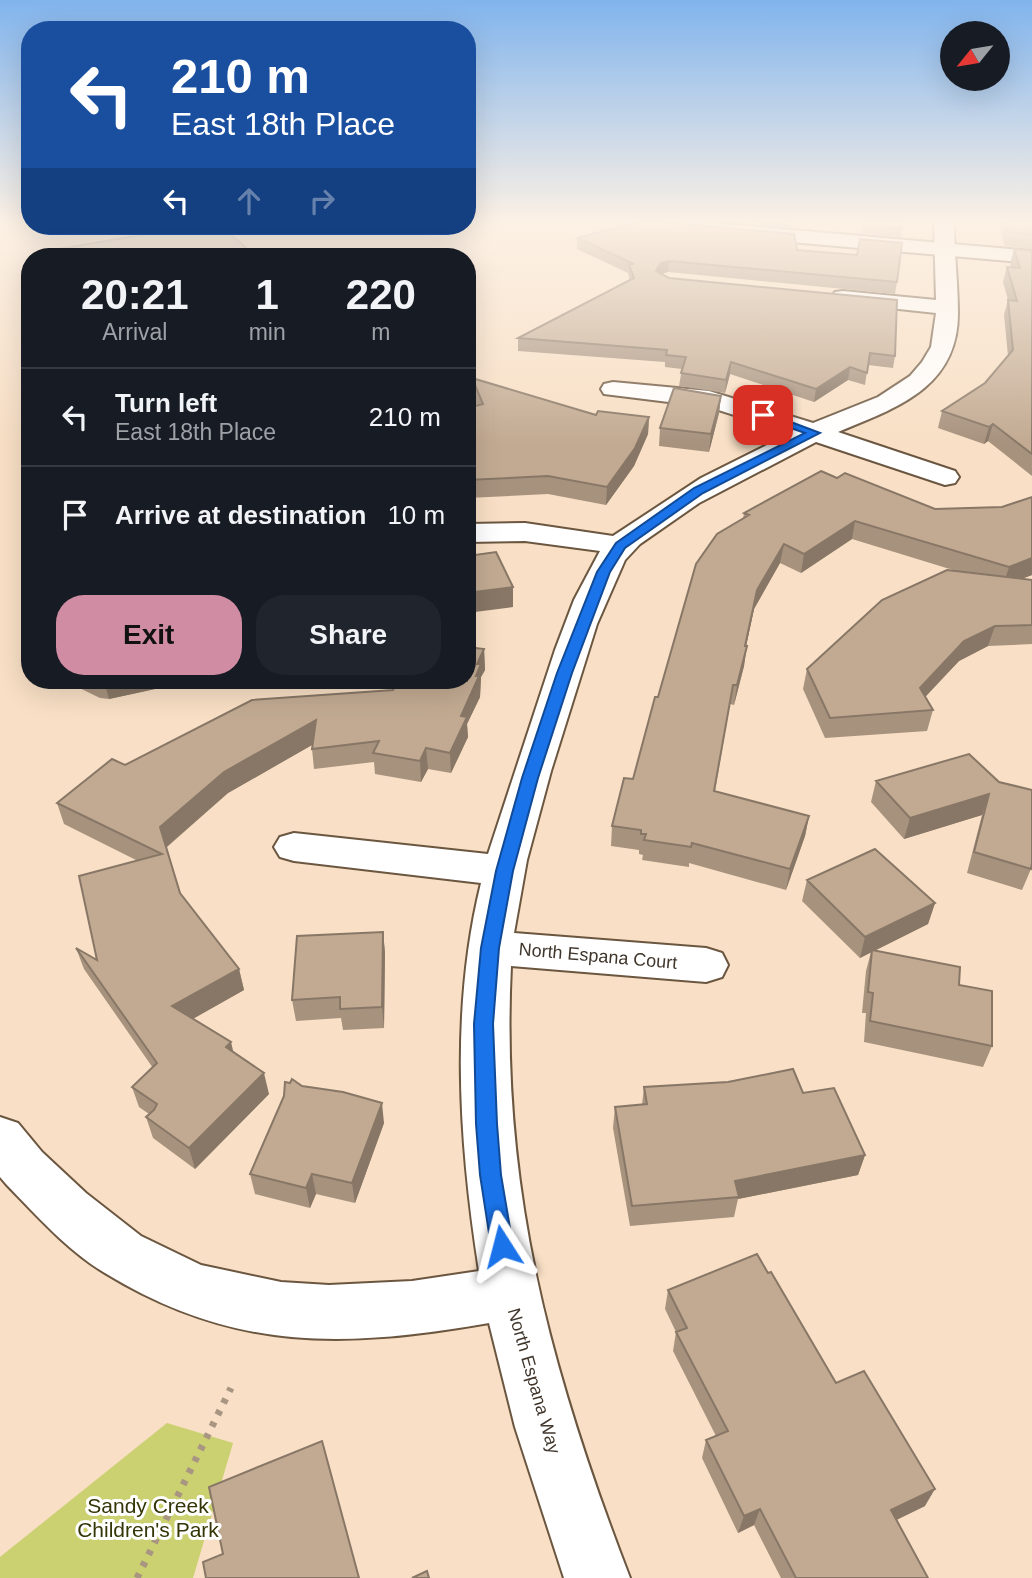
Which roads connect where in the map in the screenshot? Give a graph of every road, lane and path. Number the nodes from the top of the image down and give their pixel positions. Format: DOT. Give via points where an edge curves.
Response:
graph roads {
  1 [pos="821,296"];
  2 [pos="945,296"];
  3 [pos="945,307"];
  4 [pos="613,389"];
  5 [pos="815,433"];
  6 [pos="945,477"];
  7 [pos="476,532"];
  8 [pos="620,546"];
  9 [pos="294,847"];
  10 [pos="504,871"];
  11 [pos="490,948"];
  12 [pos="706,965"];
  13 [pos="0,1139"];
  14 [pos="510,1293"];
  15 [pos="231,1388"];
  16 [pos="137,1578"];
  17 [pos="597,1578"];
  1 -- 3 [label="street"];
  2 -- 3 [label="street, North Espana Way"];
  3 -- 5 [label="street, North Espana Way" via="943,345 918,382"];
  4 -- 5 [label="street" via="709,399"];
  5 -- 6 [label="street"];
  5 -- 8 [label="street, North Espana Way" via="698,491"];
  7 -- 8 [label="street" via="542,532"];
  8 -- 10 [label="street, North Espana Way" via="603,572 565,673"];
  9 -- 10 [label="street"];
  10 -- 11 [label="street, North Espana Way"];
  11 -- 12 [label="street, North Espana Court"];
  11 -- 14 [label="street, North Espana Way" via="484,1099"];
  13 -- 14 [label="street" via="58,1202 122,1254 195,1291 281,1310 329,1313 412,1309"];
  14 -- 17 [label="street, North Espana Way" via="550,1440"];
  15 -- 16 [label="path"];
}
